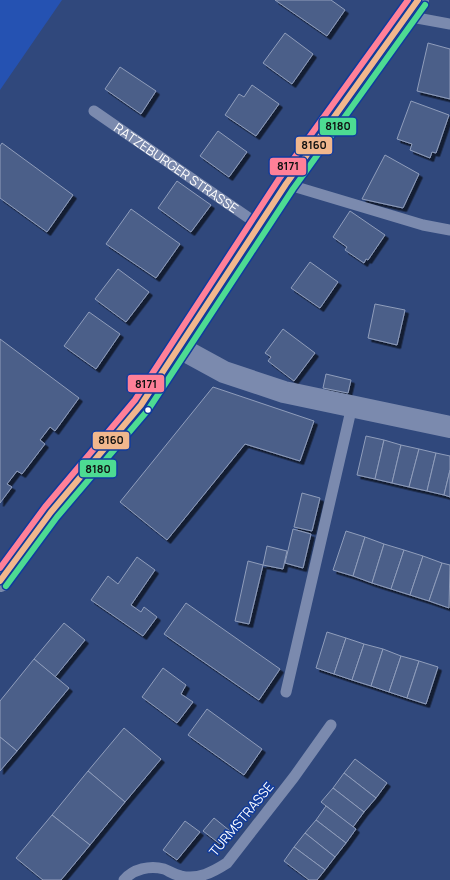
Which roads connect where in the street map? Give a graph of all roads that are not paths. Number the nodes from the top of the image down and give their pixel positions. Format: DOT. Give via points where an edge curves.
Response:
graph roads {
  1 [pos="412,8"];
  2 [pos="450,24"];
  3 [pos="94,111"];
  4 [pos="286,184"];
  5 [pos="259,225"];
  6 [pos="450,230"];
  7 [pos="180,348"];
  8 [pos="352,406"];
  9 [pos="450,426"];
  10 [pos="0,581"];
  11 [pos="286,692"];
  12 [pos="331,725"];
  13 [pos="124,880"];
  1 -- 2 [label="lane"];
  1 -- 4 [label="main road"];
  3 -- 5 [label="lane, RATZEBURGER STRASSE"];
  4 -- 5 [label="main road"];
  4 -- 6 [label="lane" via="423,225"];
  5 -- 7 [label="main road"];
  7 -- 8 [label="street" via="224,372 284,392"];
  7 -- 10 [label="main road" via="141,405 51,512"];
  8 -- 9 [label="street"];
  8 -- 11 [label="lane"];
  12 -- 13 [label="lane, TURMSTRASSE" via="227,863 215,871 199,876 180,876 163,869 145,867"];
}
